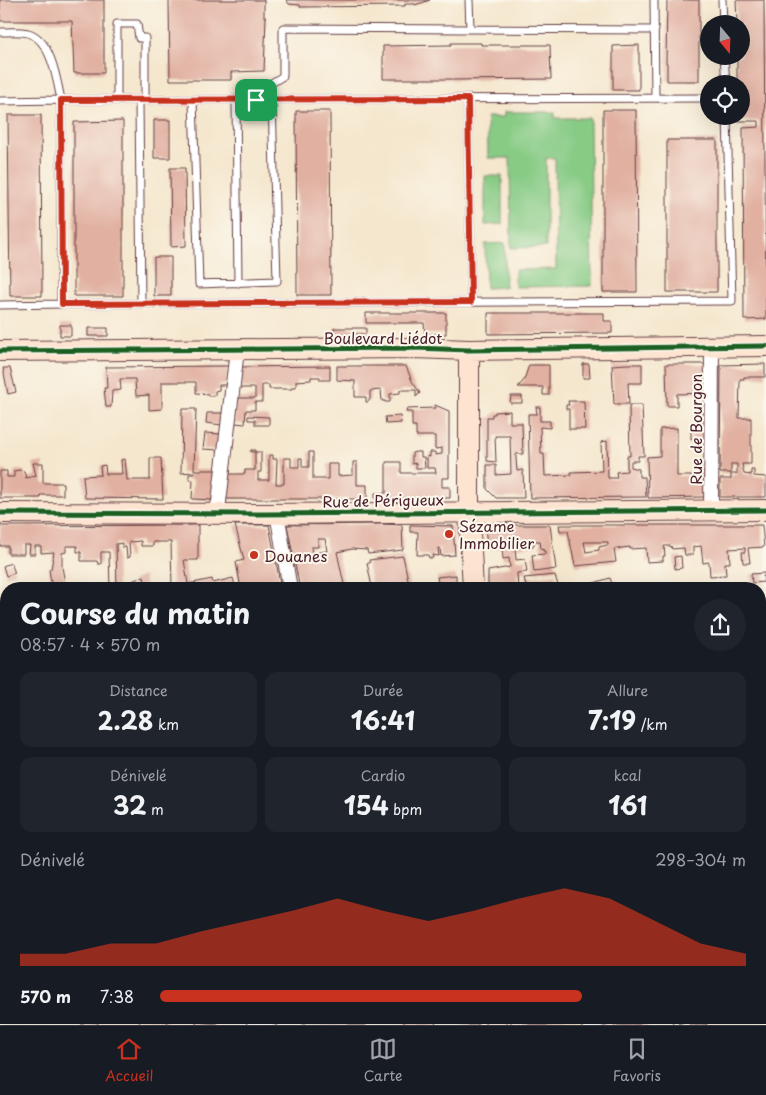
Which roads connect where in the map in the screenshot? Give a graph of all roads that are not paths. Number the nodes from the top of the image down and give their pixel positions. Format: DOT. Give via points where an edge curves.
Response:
graph roads {
  1 [pos="469,0"];
  2 [pos="654,0"];
  3 [pos="722,0"];
  4 [pos="723,15"];
  5 [pos="470,29"];
  6 [pos="655,30"];
  7 [pos="0,32"];
  8 [pos="655,98"];
  9 [pos="700,98"];
  10 [pos="468,99"];
  11 [pos="61,100"];
  12 [pos="117,100"];
  13 [pos="142,100"];
  14 [pos="193,100"];
  15 [pos="236,100"];
  16 [pos="256,100"];
  17 [pos="272,100"];
  18 [pos="0,101"];
  19 [pos="727,125"];
  20 [pos="238,283"];
  21 [pos="471,302"];
  22 [pos="62,304"];
  23 [pos="141,304"];
  24 [pos="0,305"];
  25 [pos="766,346"];
  26 [pos="712,347"];
  27 [pos="237,350"];
  28 [pos="469,350"];
  29 [pos="0,351"];
  30 [pos="766,510"];
  31 [pos="711,511"];
  32 [pos="469,512"];
  33 [pos="0,513"];
  34 [pos="215,514"];
  35 [pos="277,514"];
  36 [pos="289,582"];
  37 [pos="472,582"];
  1 -- 5 [label="lane"];
  2 -- 6 [label="lane"];
  3 -- 4 [label="lane"];
  5 -- 6 [label="lane"];
  5 -- 16 [label="lane" via="282,28 283,76 261,88"];
  6 -- 8 [label="lane"];
  7 -- 11 [label="lane" via="28,33 40,39 55,73"];
  8 -- 9 [label="lane"];
  8 -- 10 [label="lane"];
  10 -- 17 [label="lane"];
  10 -- 21 [label="lane"];
  11 -- 12 [label="lane"];
  11 -- 18 [label="lane"];
  11 -- 22 [label="lane"];
  12 -- 13 [label="lane"];
  12 -- 13 [label="lane" via="118,24 137,24 139,38 145,38"];
  13 -- 14 [label="lane"];
  13 -- 23 [label="lane"];
  14 -- 15 [label="lane"];
  14 -- 20 [label="lane" via="198,284"];
  15 -- 16 [label="lane"];
  15 -- 20 [label="lane"];
  16 -- 17 [label="lane"];
  17 -- 20 [label="lane" via="277,282"];
  19 -- 21 [label="lane" via="732,301"];
  21 -- 23 [label="lane"];
  22 -- 23 [label="lane"];
  22 -- 24 [label="lane"];
  25 -- 26 [label="main road, Boulevard Liédot"];
  26 -- 28 [label="main road, Boulevard Liédot"];
  26 -- 31 [label="street, Rue de Bourgon"];
  27 -- 28 [label="main road, Boulevard Liédot"];
  27 -- 29 [label="main road, Boulevard Liédot"];
  27 -- 34 [label="street"];
  28 -- 32 [label="main road"];
  30 -- 31 [label="main road, Rue de Périgueux"];
  31 -- 32 [label="main road, Rue de Périgueux"];
  32 -- 35 [label="main road, Rue de Périgueux"];
  32 -- 37 [label="main road"];
  33 -- 34 [label="main road, Rue de Périgueux"];
  34 -- 35 [label="main road, Rue de Périgueux"];
  35 -- 36 [label="street"];
}
